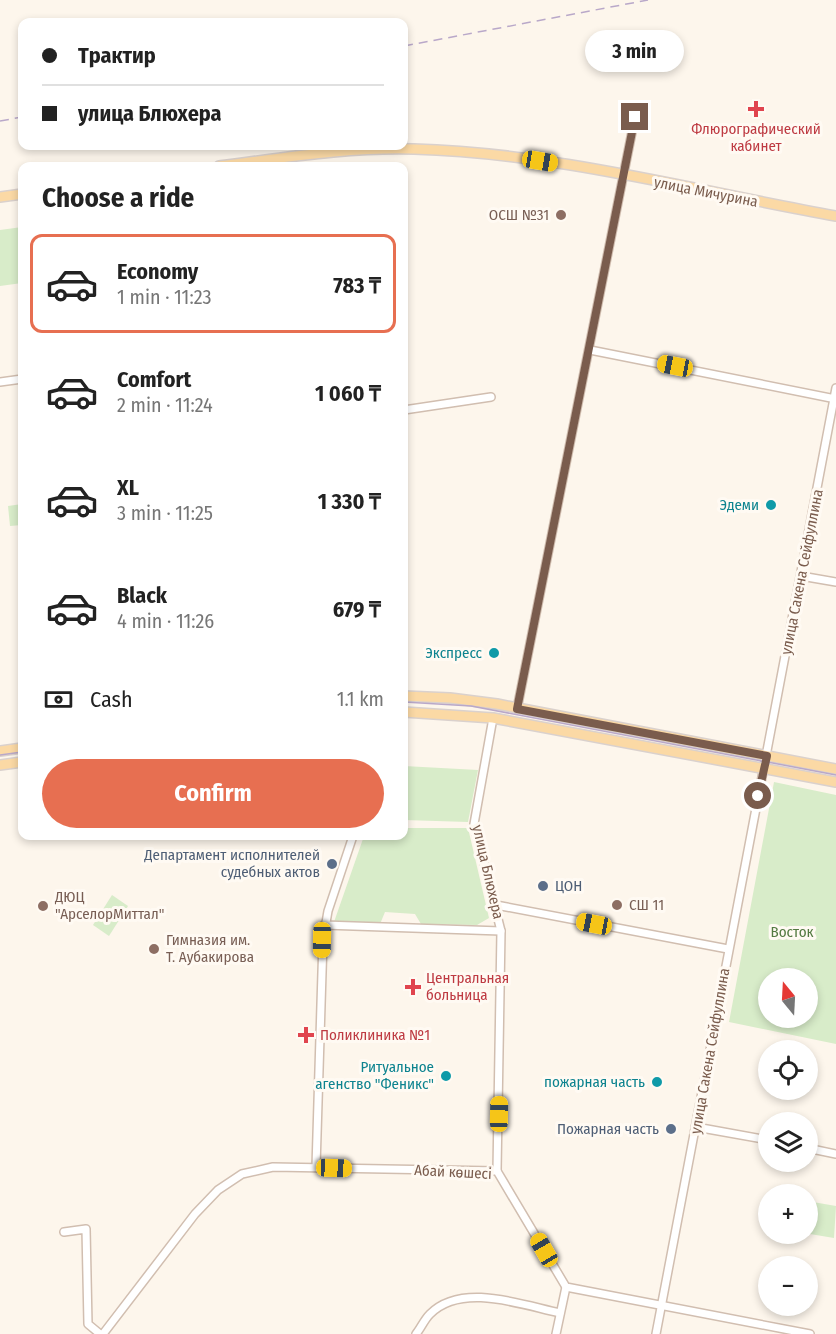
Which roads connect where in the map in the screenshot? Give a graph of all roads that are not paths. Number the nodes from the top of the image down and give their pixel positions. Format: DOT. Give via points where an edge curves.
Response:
graph roads {
  1 [pos="635,117"];
  2 [pos="408,149"];
  3 [pos="386,150"];
  4 [pos="258,162"];
  5 [pos="625,176"];
  6 [pos="18,195"];
  7 [pos="0,197"];
  8 [pos="836,216"];
  9 [pos="590,350"];
  10 [pos="18,380"];
  11 [pos="0,382"];
  12 [pos="836,388"];
  13 [pos="491,397"];
  14 [pos="835,398"];
  15 [pos="408,409"];
  16 [pos="801,576"];
  17 [pos="836,582"];
  18 [pos="408,696"];
  19 [pos="517,709"];
  20 [pos="408,712"];
  21 [pos="493,718"];
  22 [pos="18,749"];
  23 [pos="0,751"];
  24 [pos="767,756"];
  25 [pos="18,763"];
  26 [pos="0,765"];
  27 [pos="764,767"];
  28 [pos="836,769"];
  29 [pos="836,782"];
  30 [pos="352,840"];
  31 [pos="496,905"];
  32 [pos="324,925"];
  33 [pos="501,931"];
  34 [pos="728,948"];
  35 [pos="696,1127"];
  36 [pos="758,1138"];
  37 [pos="818,1150"];
  38 [pos="836,1154"];
  39 [pos="316,1167"];
  40 [pos="497,1171"];
  41 [pos="64,1232"];
  42 [pos="566,1287"];
  43 [pos="662,1306"];
  44 [pos="560,1313"];
  45 [pos="102,1334"];
  46 [pos="416,1334"];
  47 [pos="556,1334"];
  48 [pos="656,1334"];
  49 [pos="810,1334"];
  1 -- 5 [label="street"];
  2 -- 5 [label="main road, улица Мичурина" via="495,154"];
  3 -- 4 [label="main road, улица Мичурина" via="330,152"];
  5 -- 8 [label="main road, улица Мичурина"];
  5 -- 9 [label="street"];
  6 -- 7 [label="main road"];
  9 -- 14 [label="street"];
  9 -- 19 [label="street"];
  10 -- 11 [label="street"];
  12 -- 14 [label="street, улица Сакена Сейфуллина"];
  13 -- 15 [label="street"];
  14 -- 16 [label="street, улица Сакена Сейфуллина"];
  16 -- 17 [label="street"];
  16 -- 24 [label="street, улица Сакена Сейфуллина"];
  18 -- 19 [label="main road" via="450,698"];
  19 -- 24 [label="main road"];
  20 -- 21 [label="main road"];
  21 -- 27 [label="main road"];
  21 -- 31 [label="street, улица Блюхера" via="474,824"];
  22 -- 23 [label="main road"];
  24 -- 27 [label="street, улица Сакена Сейфуллина"];
  24 -- 28 [label="main road"];
  25 -- 26 [label="main road"];
  27 -- 29 [label="main road"];
  27 -- 34 [label="street, улица Сакена Сейфуллина"];
  30 -- 32 [label="street"];
  31 -- 33 [label="street, улица Блюхера"];
  31 -- 34 [label="street"];
  32 -- 33 [label="street"];
  32 -- 39 [label="street"];
  33 -- 40 [label="street, улица Блюхера"];
  34 -- 35 [label="street, улица Сакена Сейфуллина"];
  35 -- 36 [label="street"];
  35 -- 43 [label="street, улица Сакена Сейфуллина"];
  37 -- 38 [label="street"];
  39 -- 40 [label="street, Абай көшесі"];
  39 -- 45 [label="street, Абай көшесі" via="260,1168 242,1174 218,1190"];
  40 -- 42 [label="street, Абай көшесі"];
  41 -- 45 [label="street" via="86,1229 88,1324"];
  42 -- 43 [label="street"];
  42 -- 44 [label="street"];
  43 -- 48 [label="street, улица Сакена Сейфуллина"];
  43 -- 49 [label="street"];
  44 -- 46 [label="street" via="490,1298 462,1299 430,1314"];
  44 -- 47 [label="street"];
}
